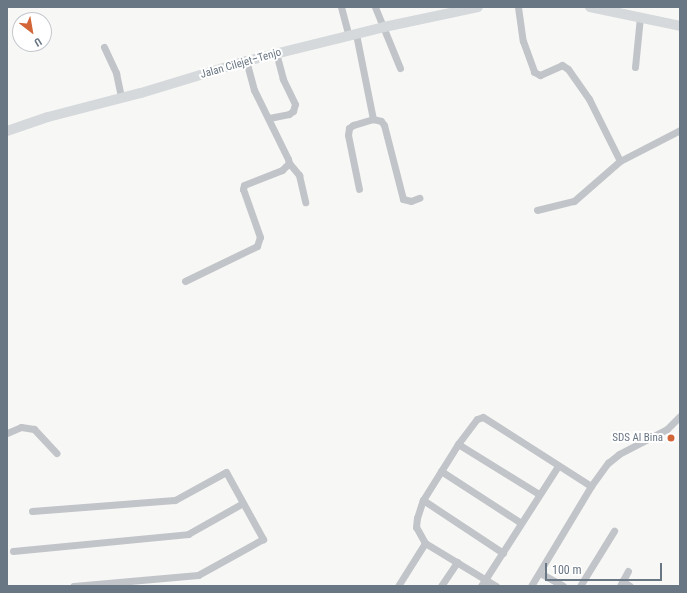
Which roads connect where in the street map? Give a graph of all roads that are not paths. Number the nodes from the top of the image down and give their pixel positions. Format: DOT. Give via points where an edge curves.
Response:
graph roads {
  1 [pos="341,7"];
  2 [pos="375,7"];
  3 [pos="475,7"];
  4 [pos="518,7"];
  5 [pos="590,7"];
  6 [pos="640,18"];
  7 [pos="680,26"];
  8 [pos="384,27"];
  9 [pos="352,35"];
  10 [pos="104,47"];
  11 [pos="276,53"];
  12 [pos="246,61"];
  13 [pos="635,67"];
  14 [pos="400,68"];
  15 [pos="121,97"];
  16 [pos="269,118"];
  17 [pos="373,119"];
  18 [pos="680,130"];
  19 [pos="7,131"];
  20 [pos="620,161"];
  21 [pos="289,163"];
  22 [pos="359,188"];
  23 [pos="419,198"];
  24 [pos="305,202"];
  25 [pos="537,210"];
  26 [pos="185,281"];
  27 [pos="680,416"];
  28 [pos="7,433"];
  29 [pos="458,444"];
  30 [pos="56,453"];
  31 [pos="558,466"];
  32 [pos="441,471"];
  33 [pos="591,486"];
  34 [pos="539,494"];
  35 [pos="423,500"];
  36 [pos="243,503"];
  37 [pos="32,511"];
  38 [pos="521,523"];
  39 [pos="614,531"];
  40 [pos="425,543"];
  41 [pos="13,551"];
  42 [pos="503,553"];
  43 [pos="457,562"];
  44 [pos="628,571"];
  45 [pos="540,573"];
  46 [pos="485,579"];
  47 [pos="621,584"];
  48 [pos="72,586"];
  49 [pos="398,586"];
  50 [pos="441,586"];
  51 [pos="481,586"];
  52 [pos="496,586"];
  53 [pos="531,586"];
  54 [pos="563,586"];
  55 [pos="580,586"];
  56 [pos="630,586"];
  1 -- 9 [label="street"];
  2 -- 8 [label="street"];
  3 -- 8 [label="main road, Jalan Cilejet–Tenjo"];
  4 -- 20 [label="street" via="523,41 534,72 540,75 562,65 568,69 589,99"];
  5 -- 6 [label="main road"];
  6 -- 7 [label="main road"];
  6 -- 13 [label="street"];
  8 -- 9 [label="main road, Jalan Cilejet–Tenjo"];
  8 -- 14 [label="street"];
  9 -- 11 [label="main road, Jalan Cilejet–Tenjo"];
  9 -- 17 [label="street"];
  10 -- 15 [label="street" via="116,73"];
  11 -- 12 [label="main road, Jalan Cilejet–Tenjo"];
  11 -- 16 [label="street" via="283,79 295,104 289,114"];
  12 -- 15 [label="main road, Jalan Cilejet–Tenjo"];
  12 -- 16 [label="street" via="254,90"];
  15 -- 19 [label="main road, Jalan Cilejet–Tenjo"];
  16 -- 21 [label="street"];
  17 -- 22 [label="street" via="353,124 349,128 348,135"];
  17 -- 23 [label="street" via="381,121 384,125 403,199 411,201"];
  18 -- 20 [label="street"];
  20 -- 25 [label="street" via="574,200"];
  21 -- 24 [label="street" via="299,175"];
  21 -- 26 [label="street" via="282,170 244,185 260,238 257,246"];
  27 -- 33 [label="street" via="667,429 613,458"];
  28 -- 30 [label="street" via="21,427 34,429"];
  29 -- 31 [label="street" via="477,419 483,417"];
  29 -- 32 [label="street"];
  29 -- 34 [label="street"];
  31 -- 33 [label="street"];
  31 -- 34 [label="street"];
  32 -- 35 [label="street"];
  32 -- 38 [label="street"];
  33 -- 45 [label="street"];
  34 -- 38 [label="street"];
  35 -- 40 [label="street" via="416,518 416,527"];
  35 -- 42 [label="street"];
  36 -- 37 [label="street" via="226,472 175,500"];
  36 -- 41 [label="street" via="188,534"];
  36 -- 48 [label="street" via="263,539 198,575"];
  38 -- 42 [label="street"];
  39 -- 55 [label="street"];
  40 -- 43 [label="street"];
  40 -- 49 [label="street"];
  42 -- 46 [label="street"];
  43 -- 46 [label="street"];
  43 -- 50 [label="street"];
  44 -- 47 [label="street"];
  45 -- 53 [label="street"];
  45 -- 54 [label="street"];
  46 -- 51 [label="street"];
  46 -- 52 [label="street"];
  47 -- 56 [label="street"];
}
